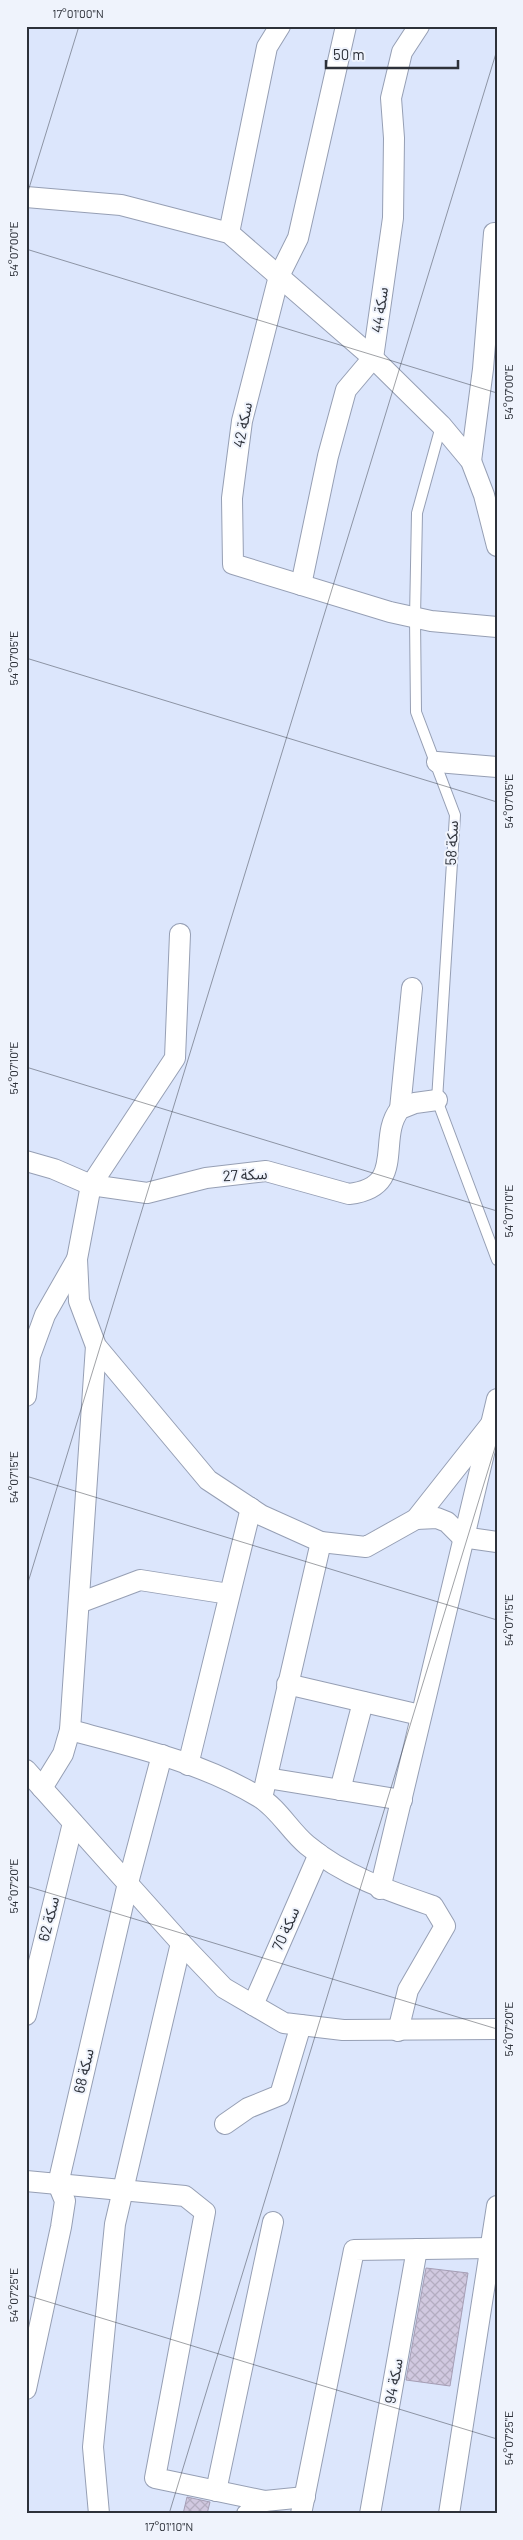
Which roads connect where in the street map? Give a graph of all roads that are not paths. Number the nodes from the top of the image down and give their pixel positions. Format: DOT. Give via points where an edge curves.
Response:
graph roads {
  1 [pos="280,26"];
  2 [pos="346,26"];
  3 [pos="419,26"];
  4 [pos="26,196"];
  5 [pos="229,233"];
  6 [pos="494,233"];
  7 [pos="279,276"];
  8 [pos="373,358"];
  9 [pos="441,425"];
  10 [pos="471,461"];
  11 [pos="497,546"];
  12 [pos="301,585"];
  13 [pos="415,618"];
  14 [pos="497,626"];
  15 [pos="436,762"];
  16 [pos="497,767"];
  17 [pos="180,934"];
  18 [pos="412,988"];
  19 [pos="437,1100"];
  20 [pos="400,1109"];
  21 [pos="26,1161"];
  22 [pos="91,1185"];
  23 [pos="77,1259"];
  24 [pos="497,1260"];
  25 [pos="96,1346"];
  26 [pos="26,1396"];
  27 [pos="497,1399"];
  28 [pos="491,1424"];
  29 [pos="251,1508"];
  30 [pos="416,1519"];
  31 [pos="462,1537"];
  32 [pos="320,1542"];
  33 [pos="497,1542"];
  34 [pos="229,1594"];
  35 [pos="78,1603"];
  36 [pos="287,1684"];
  37 [pos="363,1702"];
  38 [pos="420,1715"];
  39 [pos="70,1730"];
  40 [pos="162,1755"];
  41 [pos="188,1764"];
  42 [pos="26,1770"];
  43 [pos="267,1778"];
  44 [pos="42,1788"];
  45 [pos="340,1790"];
  46 [pos="262,1798"];
  47 [pos="402,1800"];
  48 [pos="73,1823"];
  49 [pos="319,1854"];
  50 [pos="128,1883"];
  51 [pos="380,1888"];
  52 [pos="181,1943"];
  53 [pos="253,2005"];
  54 [pos="26,2015"];
  55 [pos="301,2025"];
  56 [pos="497,2029"];
  57 [pos="398,2031"];
  58 [pos="225,2124"];
  59 [pos="26,2181"];
  60 [pos="58,2184"];
  61 [pos="123,2190"];
  62 [pos="497,2206"];
  63 [pos="273,2222"];
  64 [pos="491,2248"];
  65 [pos="417,2249"];
  66 [pos="487,2282"];
  67 [pos="497,2302"];
  68 [pos="26,2389"];
  69 [pos="216,2491"];
  70 [pos="265,2500"];
  71 [pos="303,2505"];
  72 [pos="99,2514"];
  73 [pos="247,2514"];
  74 [pos="370,2514"];
  75 [pos="449,2514"];
  1 -- 5 [label="street" via="267,47"];
  2 -- 7 [label="street, سكة 42" via="298,238"];
  3 -- 8 [label="street, سكة 44" via="402,52 391,98 393,218"];
  4 -- 5 [label="street" via="121,204"];
  5 -- 7 [label="street"];
  6 -- 10 [label="street" via="483,369"];
  7 -- 8 [label="street"];
  7 -- 12 [label="street, سكة 42" via="242,421 232,498 233,564"];
  8 -- 9 [label="street"];
  8 -- 12 [label="street" via="346,390 328,456"];
  9 -- 10 [label="street"];
  9 -- 13 [label="lane, سكة 58" via="417,513"];
  10 -- 11 [label="street"];
  12 -- 13 [label="street, سكة 42"];
  13 -- 14 [label="street, سكة 42"];
  13 -- 15 [label="lane, سكة 58" via="416,712"];
  15 -- 16 [label="street"];
  15 -- 19 [label="lane, سكة 58" via="455,815"];
  17 -- 22 [label="street" via="174,1058"];
  18 -- 20 [label="street, سكة 27"];
  19 -- 20 [label="street"];
  19 -- 24 [label="lane, سكة 58"];
  20 -- 22 [label="street, سكة 27" via="394,1122 384,1176 361,1193 350,1194 266,1171 206,1178 147,1193"];
  21 -- 22 [label="street, سكة 27"];
  22 -- 23 [label="street"];
  23 -- 25 [label="street" via="79,1301"];
  23 -- 26 [label="street" via="45,1314 30,1356"];
  25 -- 29 [label="street" via="208,1480"];
  25 -- 35 [label="street"];
  27 -- 28 [label="street"];
  28 -- 30 [label="street"];
  28 -- 31 [label="street"];
  29 -- 32 [label="street"];
  29 -- 34 [label="street"];
  30 -- 31 [label="street" via="437,1518 447,1522"];
  30 -- 32 [label="street" via="366,1547"];
  31 -- 33 [label="street"];
  31 -- 38 [label="street"];
  32 -- 36 [label="street"];
  34 -- 35 [label="street" via="140,1580"];
  34 -- 41 [label="street"];
  35 -- 39 [label="street"];
  36 -- 37 [label="street"];
  36 -- 43 [label="street"];
  37 -- 38 [label="street"];
  37 -- 45 [label="street"];
  38 -- 47 [label="street"];
  39 -- 40 [label="street"];
  39 -- 44 [label="street" via="62,1754"];
  40 -- 41 [label="street"];
  40 -- 50 [label="street, سكة 68"];
  41 -- 46 [label="street"];
  42 -- 44 [label="street"];
  43 -- 45 [label="street"];
  43 -- 46 [label="street"];
  44 -- 48 [label="street"];
  45 -- 47 [label="street"];
  46 -- 49 [label="street" via="306,1845"];
  47 -- 51 [label="street"];
  48 -- 50 [label="street"];
  48 -- 54 [label="street, سكة 62"];
  49 -- 51 [label="street"];
  49 -- 53 [label="street, سكة 70"];
  50 -- 52 [label="street"];
  50 -- 60 [label="street, سكة 68"];
  51 -- 57 [label="street" via="433,1906 445,1926 408,1990"];
  52 -- 53 [label="street" via="224,1988"];
  52 -- 61 [label="street"];
  53 -- 55 [label="street" via="284,2023"];
  55 -- 57 [label="street"];
  55 -- 58 [label="street" via="280,2094 248,2108"];
  56 -- 57 [label="street"];
  59 -- 60 [label="street"];
  60 -- 61 [label="street"];
  60 -- 68 [label="street, سكة 68" via="65,2201 61,2227"];
  61 -- 69 [label="street" via="185,2196 205,2212 155,2478"];
  61 -- 72 [label="street" via="115,2224 93,2446"];
  62 -- 64 [label="street"];
  63 -- 69 [label="street"];
  64 -- 65 [label="street"];
  64 -- 66 [label="street"];
  65 -- 71 [label="street" via="354,2250"];
  65 -- 74 [label="street, سكة 94"];
  66 -- 67 [label="street"];
  66 -- 75 [label="street"];
  69 -- 70 [label="street"];
  70 -- 71 [label="street"];
  70 -- 73 [label="street"];
}
